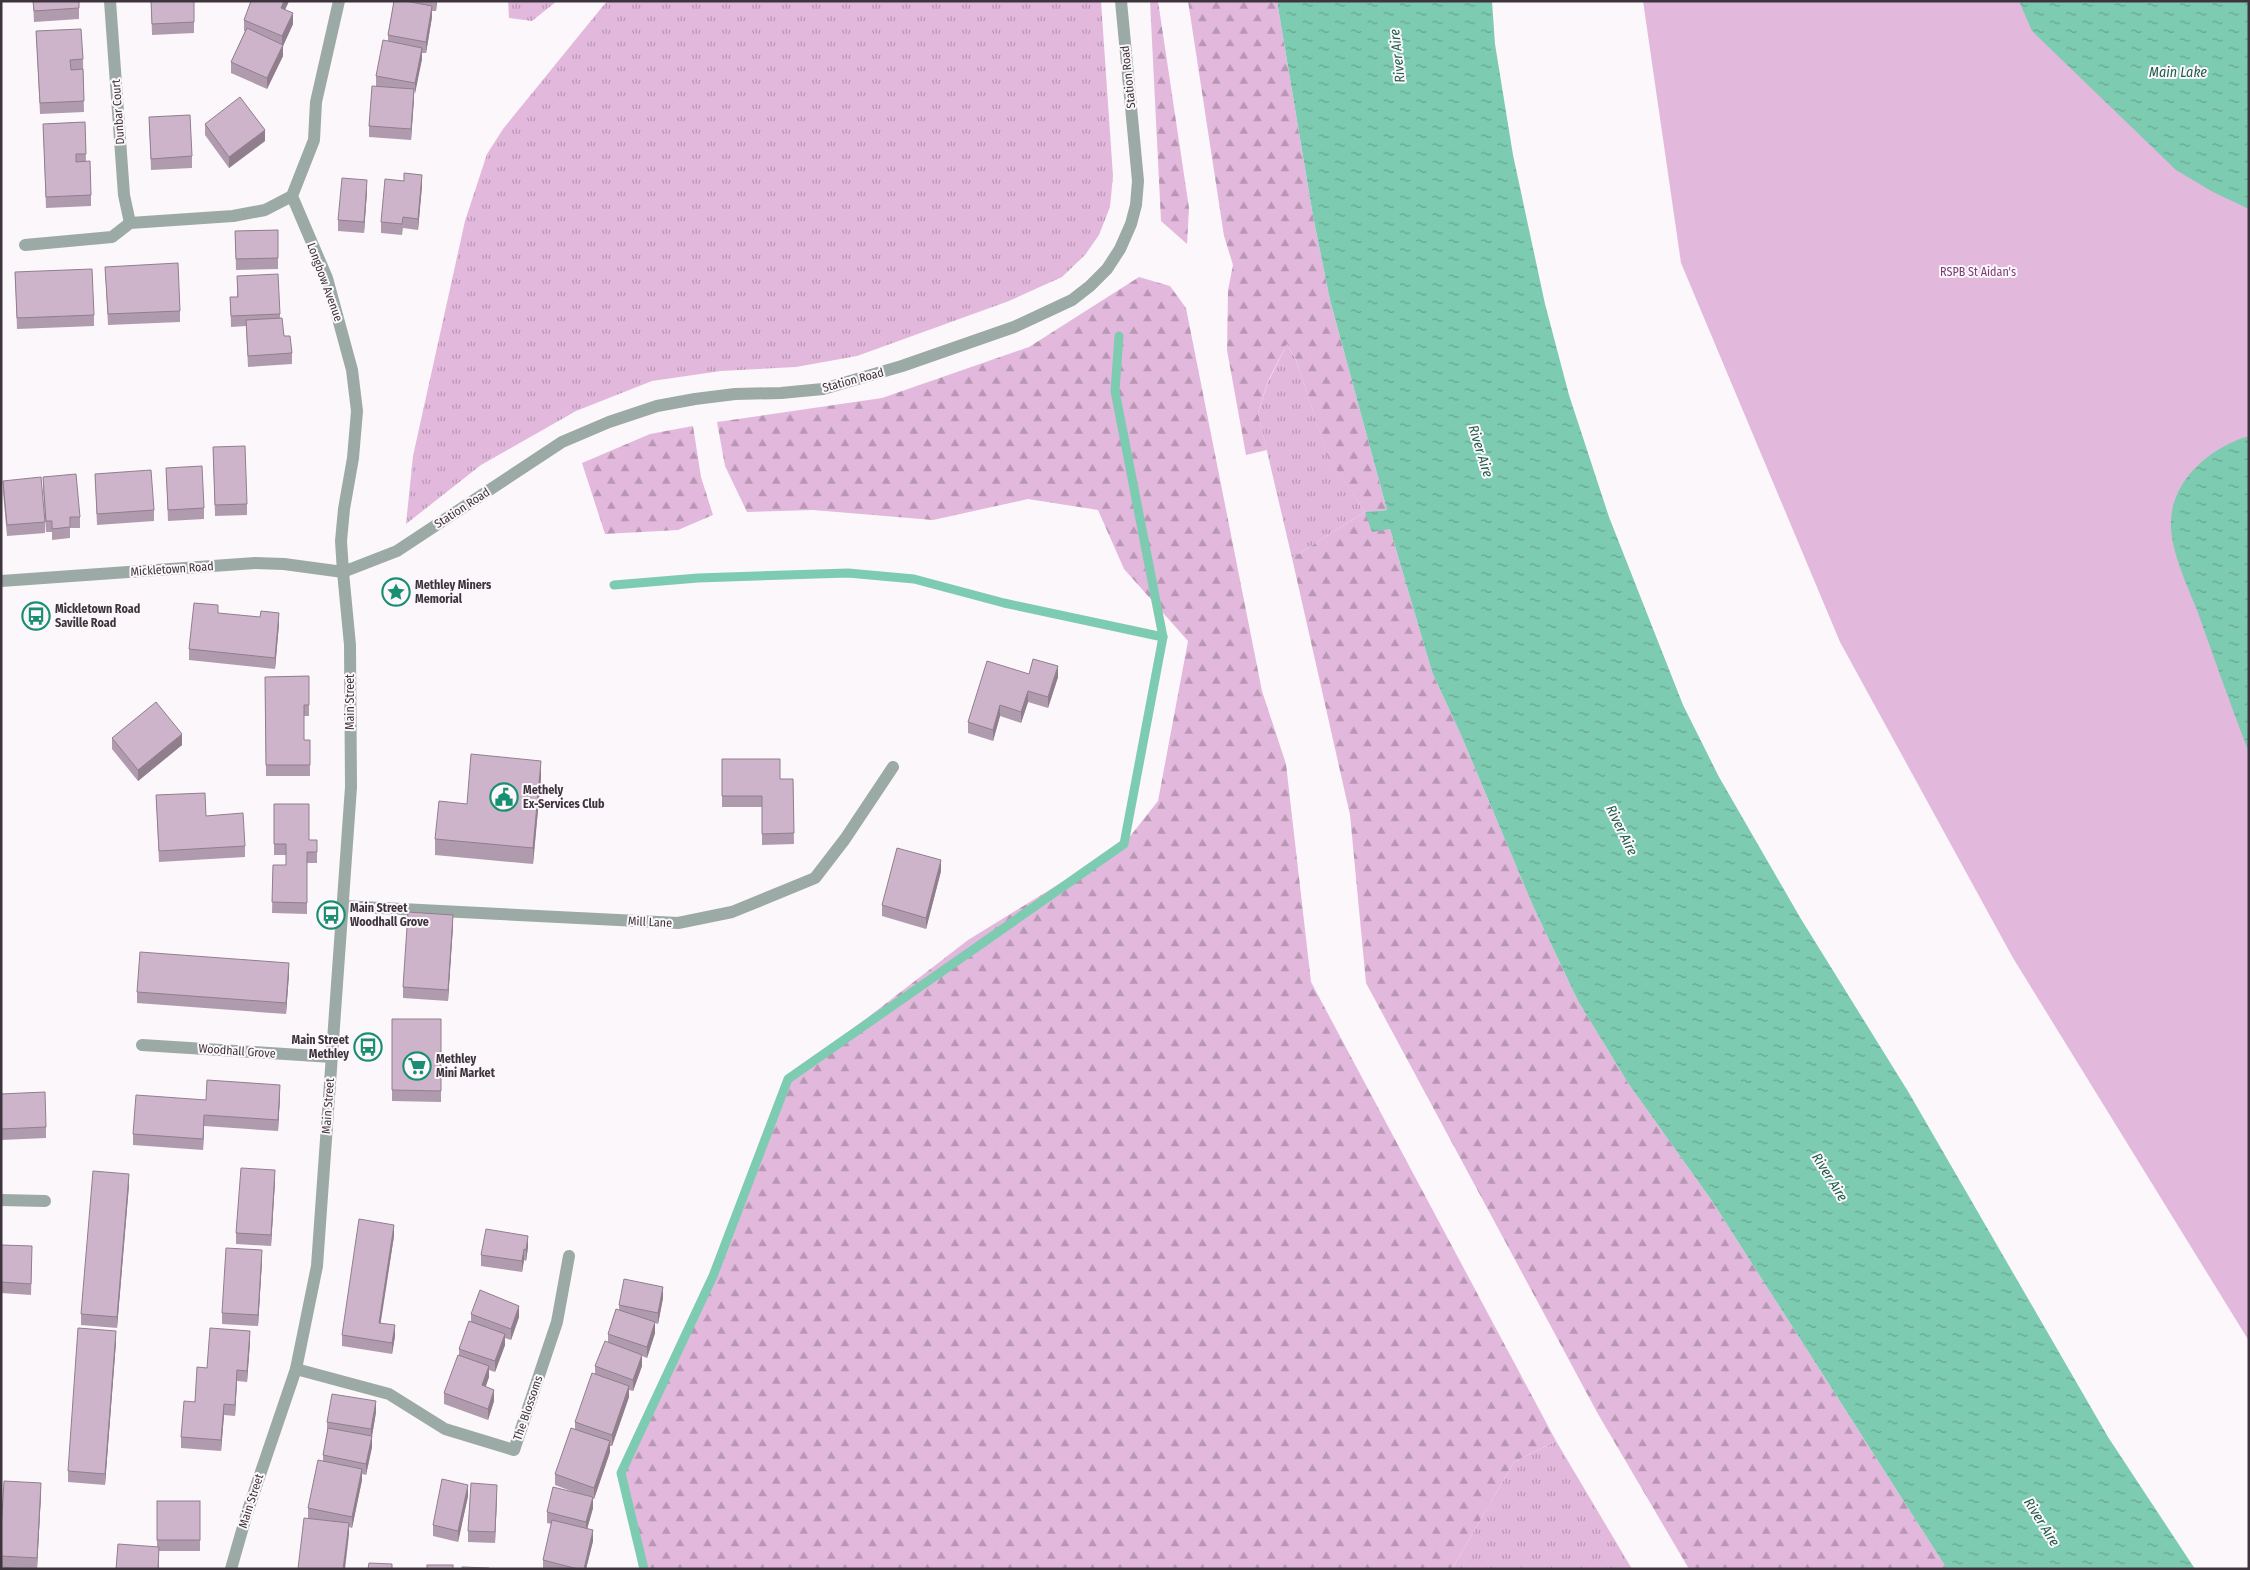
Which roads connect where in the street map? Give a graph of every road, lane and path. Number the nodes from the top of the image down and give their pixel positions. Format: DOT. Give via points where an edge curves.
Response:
graph roads {
  1 [pos="110,1"];
  2 [pos="339,1"];
  3 [pos="1121,1"];
  4 [pos="292,196"];
  5 [pos="130,223"];
  6 [pos="25,246"];
  7 [pos="343,572"];
  8 [pos="1,581"];
  9 [pos="893,767"];
  10 [pos="342,906"];
  11 [pos="142,1045"];
  12 [pos="332,1057"];
  13 [pos="1,1200"];
  14 [pos="45,1201"];
  15 [pos="569,1256"];
  16 [pos="296,1369"];
  17 [pos="231,1569"];
  1 -- 5 [label="street, Dunbar Court" via="124,195"];
  2 -- 4 [label="street" via="316,102 314,140"];
  3 -- 7 [label="street, Station Road" via="1138,182 1136,205 1126,236 1111,262 1090,286 1072,300 1004,330 902,366 823,389 695,399 657,406 609,422 562,442 397,551"];
  4 -- 5 [label="street" via="265,210 233,216"];
  4 -- 7 [label="street, Longbow Avenue" via="327,278 352,370 357,411 341,541"];
  5 -- 6 [label="street" via="112,237"];
  7 -- 8 [label="street, Mickletown Road" via="255,563"];
  7 -- 10 [label="street, Main Street" via="350,645 351,787"];
  9 -- 10 [label="street, Mill Lane" via="815,878 732,912 678,923"];
  10 -- 12 [label="street, Main Street"];
  11 -- 12 [label="street, Woodhall Grove"];
  12 -- 16 [label="street, Main Street" via="317,1266"];
  13 -- 14 [label="street"];
  15 -- 16 [label="street, The Blossoms" via="557,1322 514,1450 445,1429 389,1394"];
  16 -- 17 [label="street, Main Street"];
}
